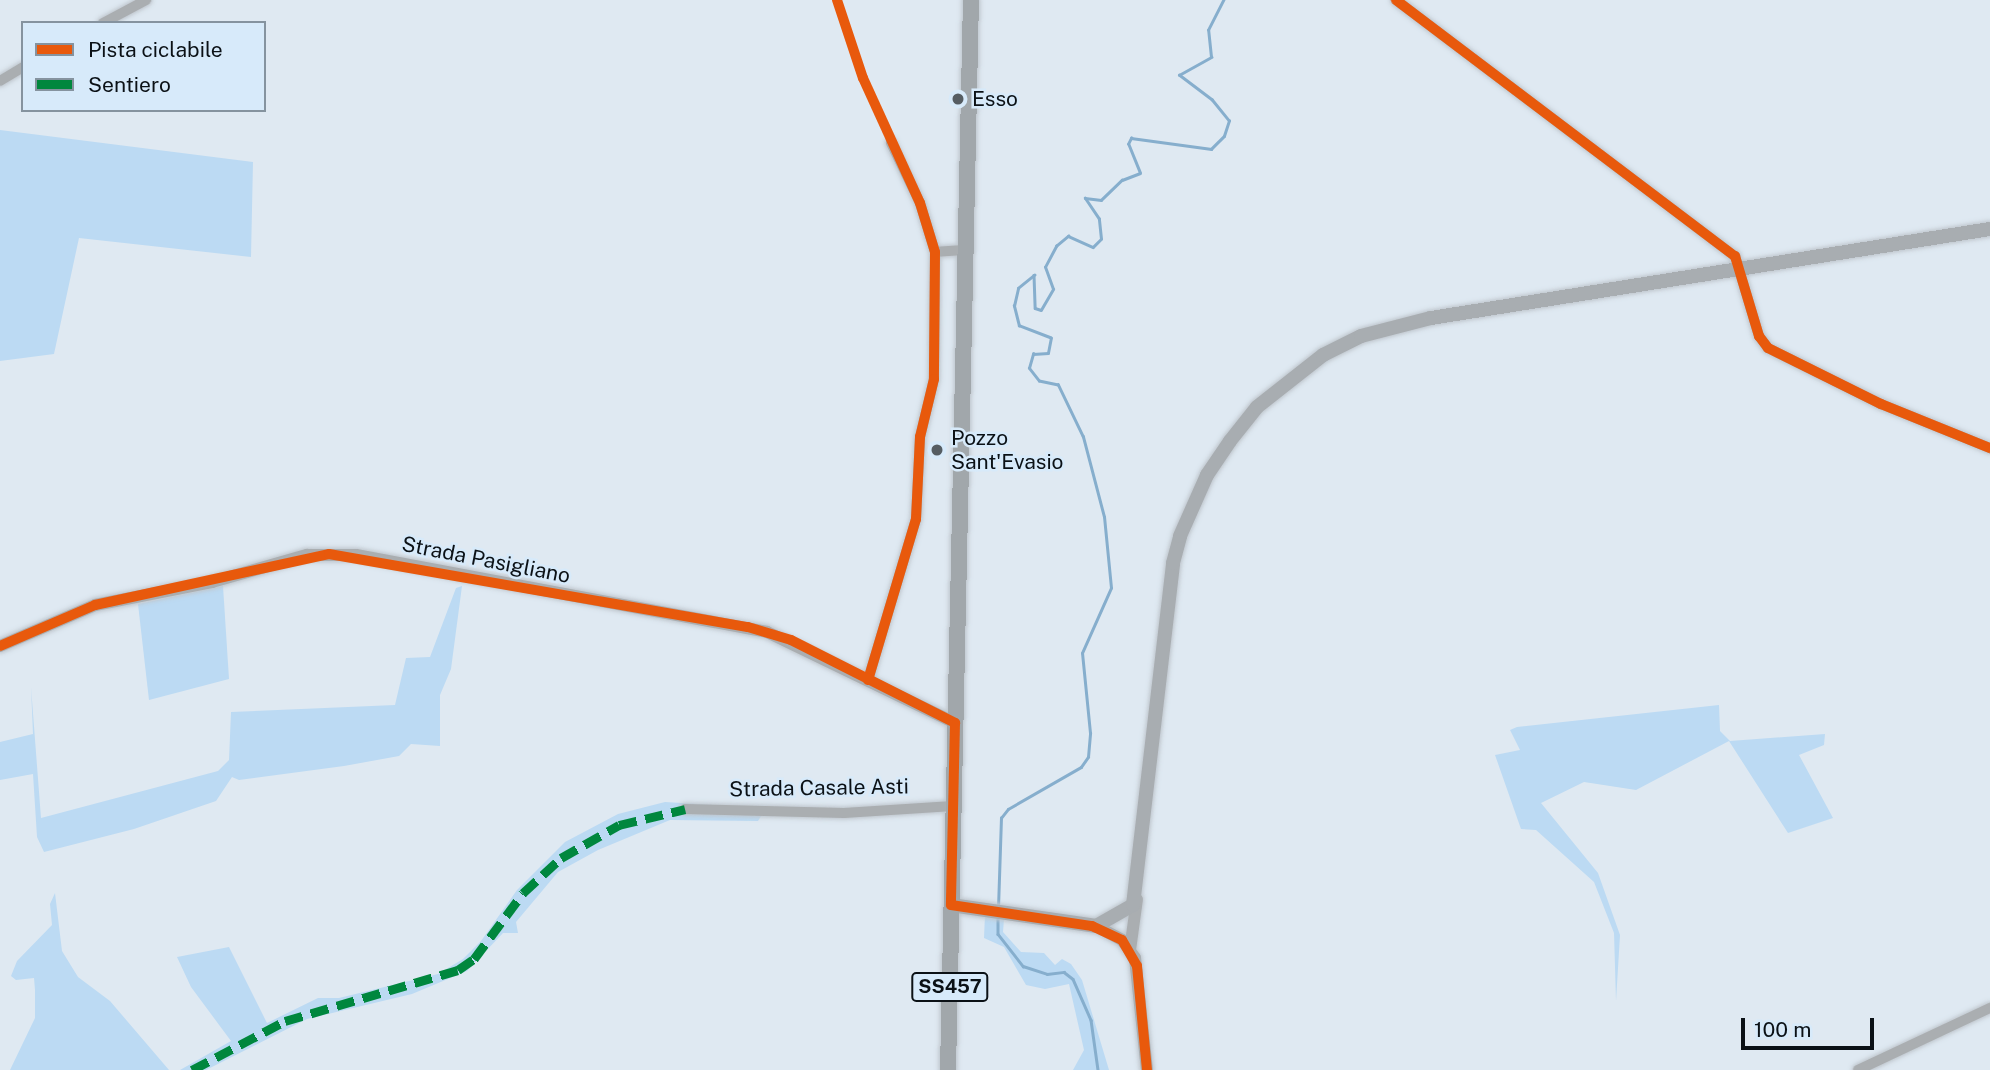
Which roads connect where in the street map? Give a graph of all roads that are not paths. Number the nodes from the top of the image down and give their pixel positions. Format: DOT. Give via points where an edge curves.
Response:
graph roads {
  1 [pos="146,0"];
  2 [pos="971,0"];
  3 [pos="1396,0"];
  4 [pos="107,21"];
  5 [pos="21,67"];
  6 [pos="0,81"];
  7 [pos="891,143"];
  8 [pos="1990,229"];
  9 [pos="965,250"];
  10 [pos="935,251"];
  11 [pos="1740,269"];
  12 [pos="1990,448"];
  13 [pos="0,646"];
  14 [pos="868,680"];
  15 [pos="954,723"];
  16 [pos="953,806"];
  17 [pos="685,809"];
  18 [pos="1137,899"];
  19 [pos="951,905"];
  20 [pos="1096,926"];
  21 [pos="1130,950"];
  22 [pos="1990,1008"];
  23 [pos="948,1070"];
  24 [pos="1147,1070"];
  25 [pos="1858,1070"];
  1 -- 4 [label="street"];
  2 -- 9 [label="main road, SS457"];
  3 -- 11 [label="street" via="1735,256"];
  5 -- 6 [label="street"];
  7 -- 10 [label="street" via="920,203"];
  8 -- 11 [label="main road"];
  9 -- 10 [label="street"];
  9 -- 15 [label="main road, SS457"];
  10 -- 14 [label="street" via="934,379 920,437 916,519"];
  11 -- 12 [label="street" via="1759,336 1779,357"];
  11 -- 18 [label="main road" via="1431,318 1361,336 1323,355 1257,407 1207,475 1173,563"];
  13 -- 14 [label="street, Strada Pasigliano" via="95,604 329,554 748,627 791,640"];
  14 -- 15 [label="street, Strada Pasigliano"];
  15 -- 16 [label="main road, SS457"];
  16 -- 17 [label="street, Strada Casale Asti" via="844,813"];
  16 -- 19 [label="main road, SS457"];
  18 -- 20 [label="main road" via="1123,914"];
  18 -- 21 [label="street"];
  19 -- 20 [label="main road"];
  19 -- 23 [label="main road, SS457"];
  20 -- 21 [label="street"];
  21 -- 24 [label="street" via="1137,966"];
  22 -- 25 [label="street"];
}
